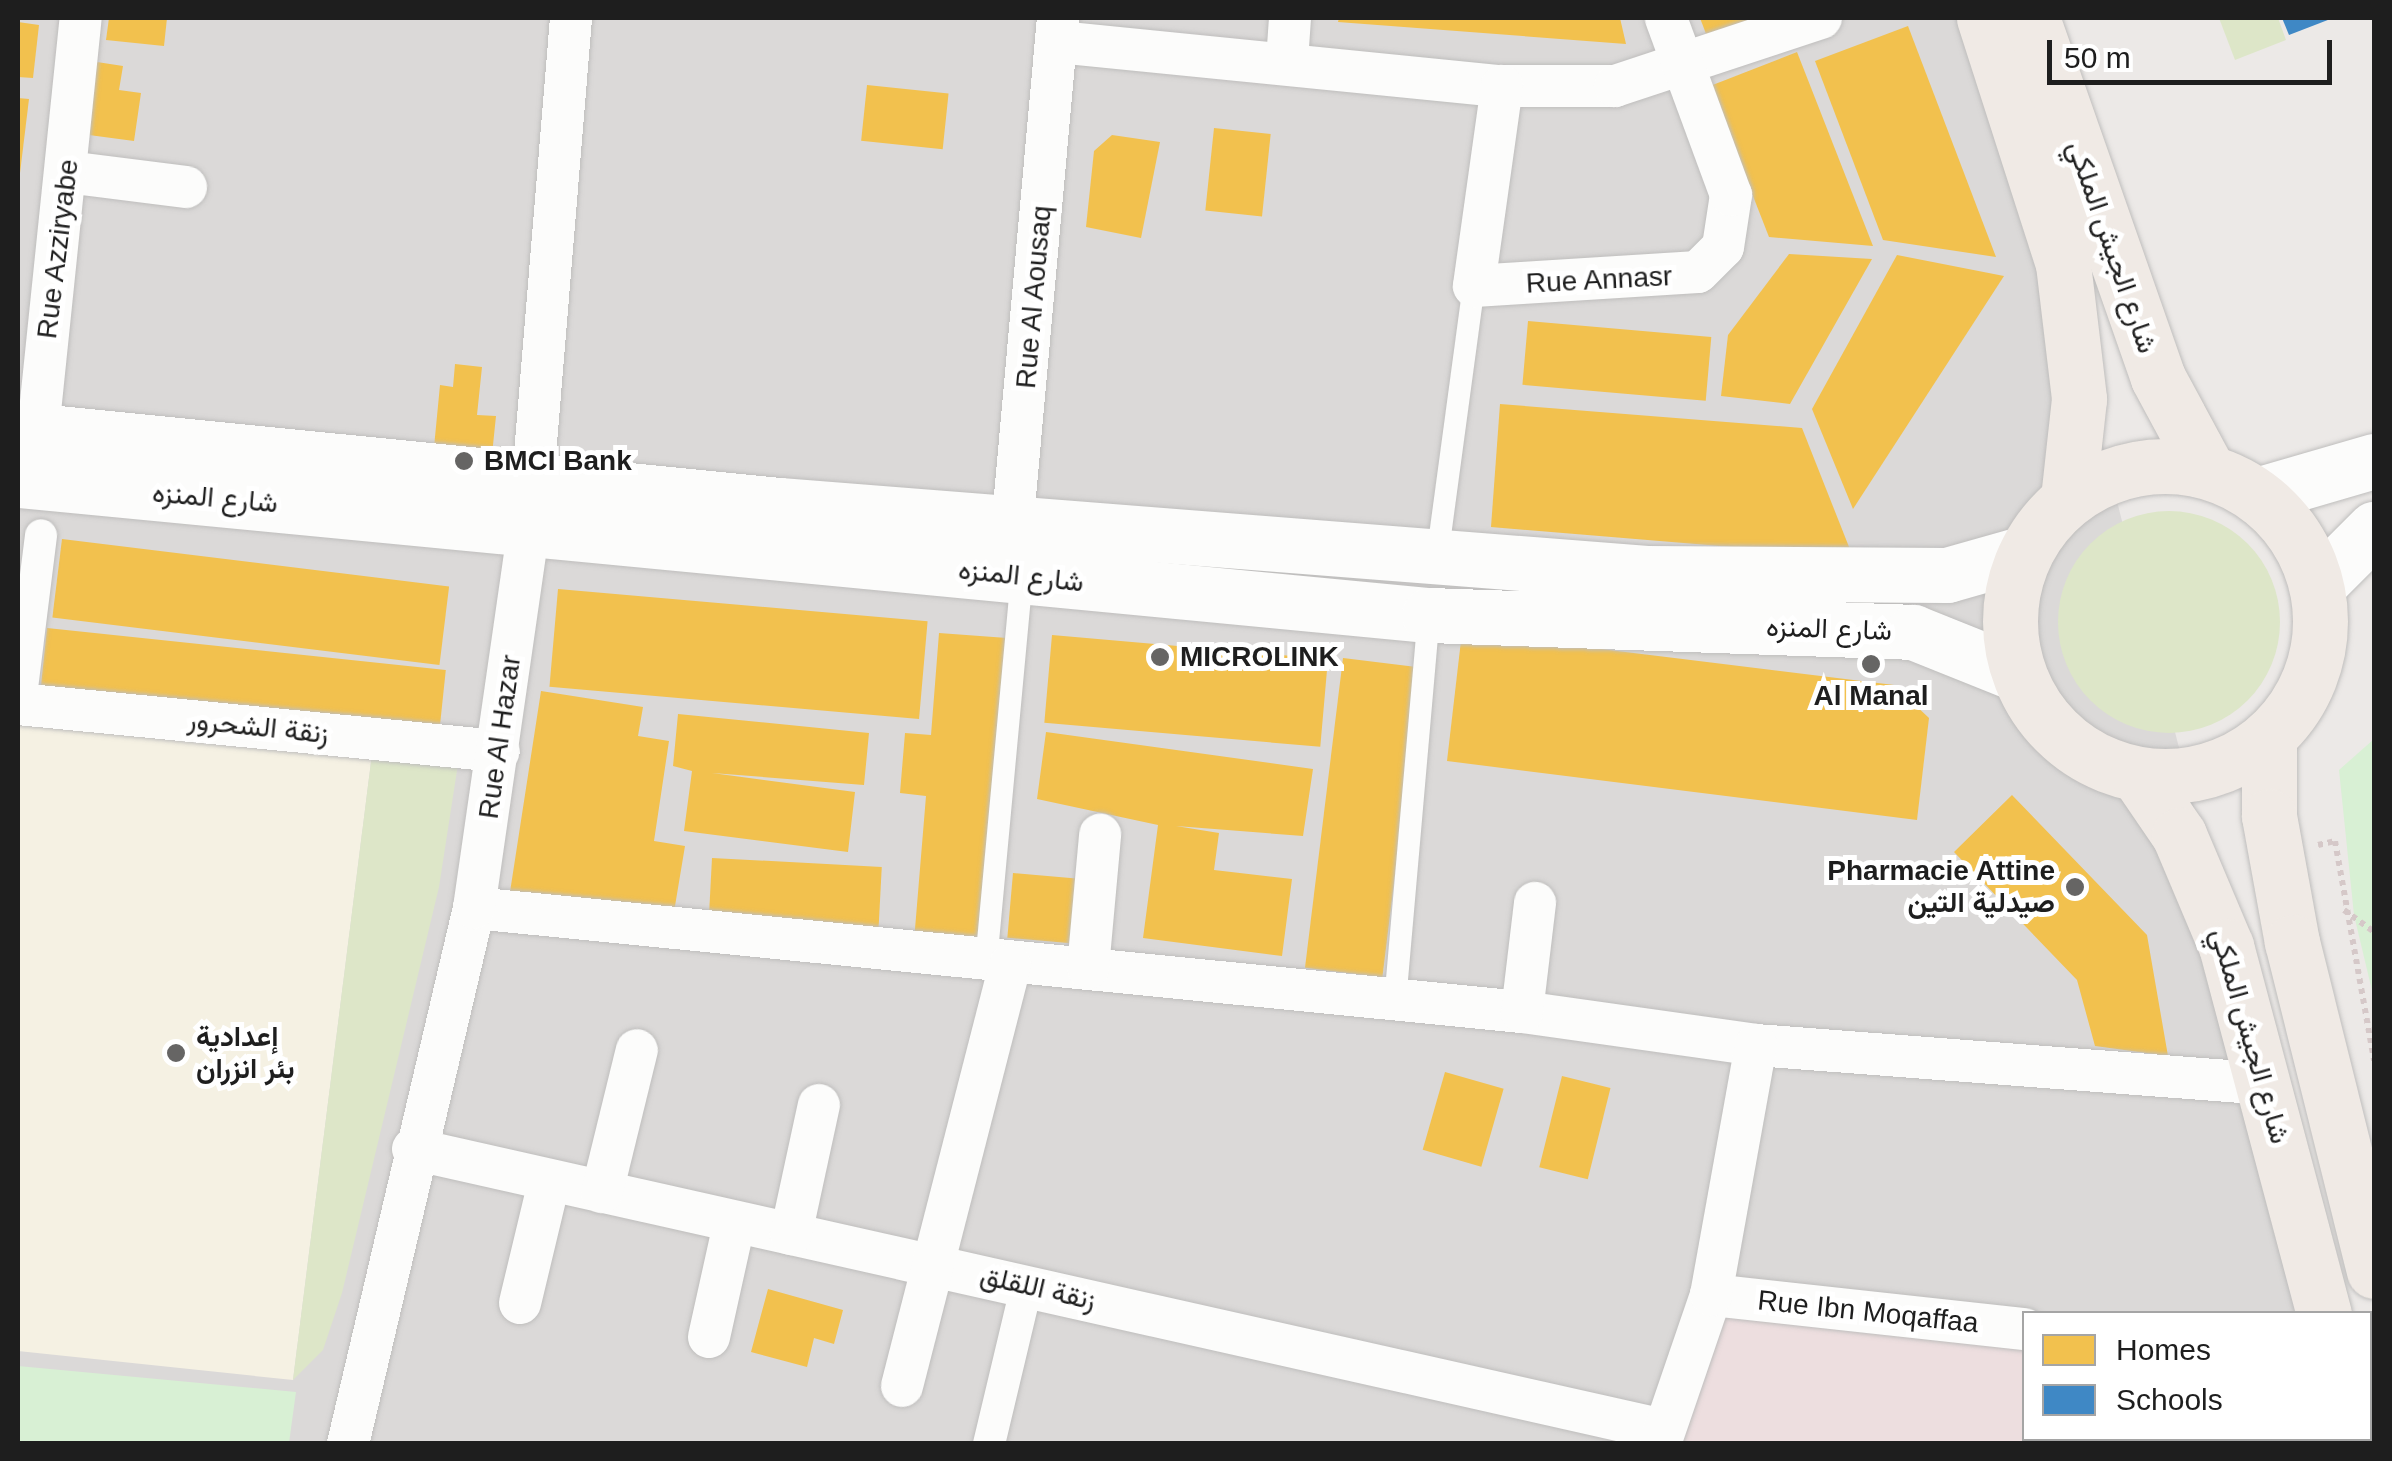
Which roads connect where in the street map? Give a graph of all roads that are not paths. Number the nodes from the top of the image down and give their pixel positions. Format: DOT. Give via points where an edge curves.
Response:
graph roads {
  1 [pos="81,18"];
  2 [pos="571,18"];
  3 [pos="1290,18"];
  4 [pos="1666,18"];
  5 [pos="1820,18"];
  6 [pos="1984,18"];
  7 [pos="2032,18"];
  8 [pos="1058,30"];
  9 [pos="1287,61"];
  10 [pos="1684,67"];
  11 [pos="1502,86"];
  12 [pos="68,172"];
  13 [pos="186,187"];
  14 [pos="1474,286"];
  15 [pos="26,455"];
  16 [pos="2374,462"];
  17 [pos="2208,471"];
  18 [pos="2256,495"];
  19 [pos="2068,498"];
  20 [pos="530,507"];
  21 [pos="1013,518"];
  22 [pos="2374,529"];
  23 [pos="41,535"];
  24 [pos="2024,553"];
  25 [pos="1437,558"];
  26 [pos="1022,576"];
  27 [pos="2317,586"];
  28 [pos="1429,615"];
  29 [pos="2018,674"];
  30 [pos="19,704"];
  31 [pos="2270,738"];
  32 [pos="498,751"];
  33 [pos="2138,775"];
  34 [pos="1100,835"];
  35 [pos="1535,902"];
  36 [pos="474,908"];
  37 [pos="998,964"];
  38 [pos="1088,968"];
  39 [pos="1395,1002"];
  40 [pos="1522,1012"];
  41 [pos="1756,1044"];
  42 [pos="637,1050"];
  43 [pos="2268,1084"];
  44 [pos="819,1106"];
  45 [pos="414,1149"];
  46 [pos="549,1182"];
  47 [pos="602,1192"];
  48 [pos="734,1224"];
  49 [pos="791,1234"];
  50 [pos="934,1264"];
  51 [pos="2374,1271"];
  52 [pos="1026,1285"];
  53 [pos="1711,1294"];
  54 [pos="520,1304"];
  55 [pos="2323,1311"];
  56 [pos="2022,1329"];
  57 [pos="709,1337"];
  58 [pos="902,1386"];
  59 [pos="1662,1437"];
  60 [pos="348,1444"];
  61 [pos="988,1444"];
  1 -- 12 [label="street, Rue Azziryabe"];
  2 -- 20 [label="street, Rue Al Hazar"];
  3 -- 9 [label="street"];
  4 -- 10 [label="street, Rue Annasr"];
  5 -- 10 [label="street"];
  6 -- 19 [label="main road, شارع الجيش الملكي" via="2063,264 2079,399"];
  7 -- 17 [label="main road, شارع الجيش الملكي" via="2158,378"];
  8 -- 9 [label="street"];
  8 -- 21 [label="street, Rue Al Aousaq"];
  9 -- 11 [label="street"];
  10 -- 11 [label="street" via="1634,84"];
  10 -- 14 [label="street, Rue Annasr" via="1731,195 1714,262 1667,278"];
  11 -- 14 [label="street"];
  12 -- 13 [label="street"];
  12 -- 15 [label="street, Rue Azziryabe"];
  14 -- 25 [label="lane"];
  15 -- 20 [label="street, شارع المنزه"];
  16 -- 18 [label="street"];
  17 -- 18 [label="main road"];
  17 -- 19 [label="main road" via="2159,465 2111,474"];
  18 -- 27 [label="main road" via="2284,520"];
  19 -- 24 [label="main road"];
  20 -- 21 [label="street, شارع المنزه"];
  20 -- 26 [label="street, شارع المنزه"];
  20 -- 32 [label="street, Rue Al Hazar"];
  21 -- 25 [label="street, شارع المنزه"];
  21 -- 26 [label="street, Rue Al Aousaq"];
  22 -- 27 [label="street"];
  23 -- 30 [label="street"];
  24 -- 25 [label="street, شارع المنزه" via="1947,575 1646,573"];
  24 -- 29 [label="main road" via="2009,613"];
  26 -- 28 [label="street, شارع المنزه"];
  26 -- 37 [label="lane"];
  27 -- 31 [label="main road" via="2320,641 2309,676"];
  28 -- 29 [label="street, شارع المنزه" via="1913,632 1968,647"];
  28 -- 39 [label="lane"];
  29 -- 33 [label="main road" via="2045,721 2087,756"];
  30 -- 32 [label="street, زنقة الشحرور"];
  31 -- 33 [label="main road" via="2230,764 2185,776"];
  31 -- 51 [label="main road" via="2276,858"];
  32 -- 36 [label="street, Rue Al Hazar"];
  33 -- 43 [label="main road, شارع الجيش الملكي" via="2202,879"];
  34 -- 38 [label="street"];
  35 -- 40 [label="street"];
  36 -- 37 [label="street"];
  36 -- 45 [label="street, Rue Al Hazar"];
  37 -- 38 [label="street"];
  37 -- 50 [label="street"];
  38 -- 39 [label="street"];
  39 -- 40 [label="street"];
  40 -- 41 [label="street"];
  41 -- 43 [label="street"];
  41 -- 53 [label="street"];
  42 -- 47 [label="street"];
  43 -- 55 [label="main road, شارع الجيش الملكي"];
  44 -- 49 [label="street"];
  45 -- 46 [label="street, زنقة اللقلق"];
  45 -- 60 [label="street, Rue Al Hazar"];
  46 -- 47 [label="street, زنقة اللقلق"];
  46 -- 54 [label="street"];
  47 -- 48 [label="street, زنقة اللقلق"];
  48 -- 49 [label="street, زنقة اللقلق"];
  48 -- 57 [label="street"];
  49 -- 50 [label="street, زنقة اللقلق"];
  50 -- 52 [label="street, زنقة اللقلق"];
  50 -- 58 [label="street"];
  52 -- 59 [label="street, زنقة اللقلق"];
  52 -- 61 [label="street"];
  53 -- 56 [label="street, Rue Ibn Moqaffaa"];
  53 -- 59 [label="street"];
}
